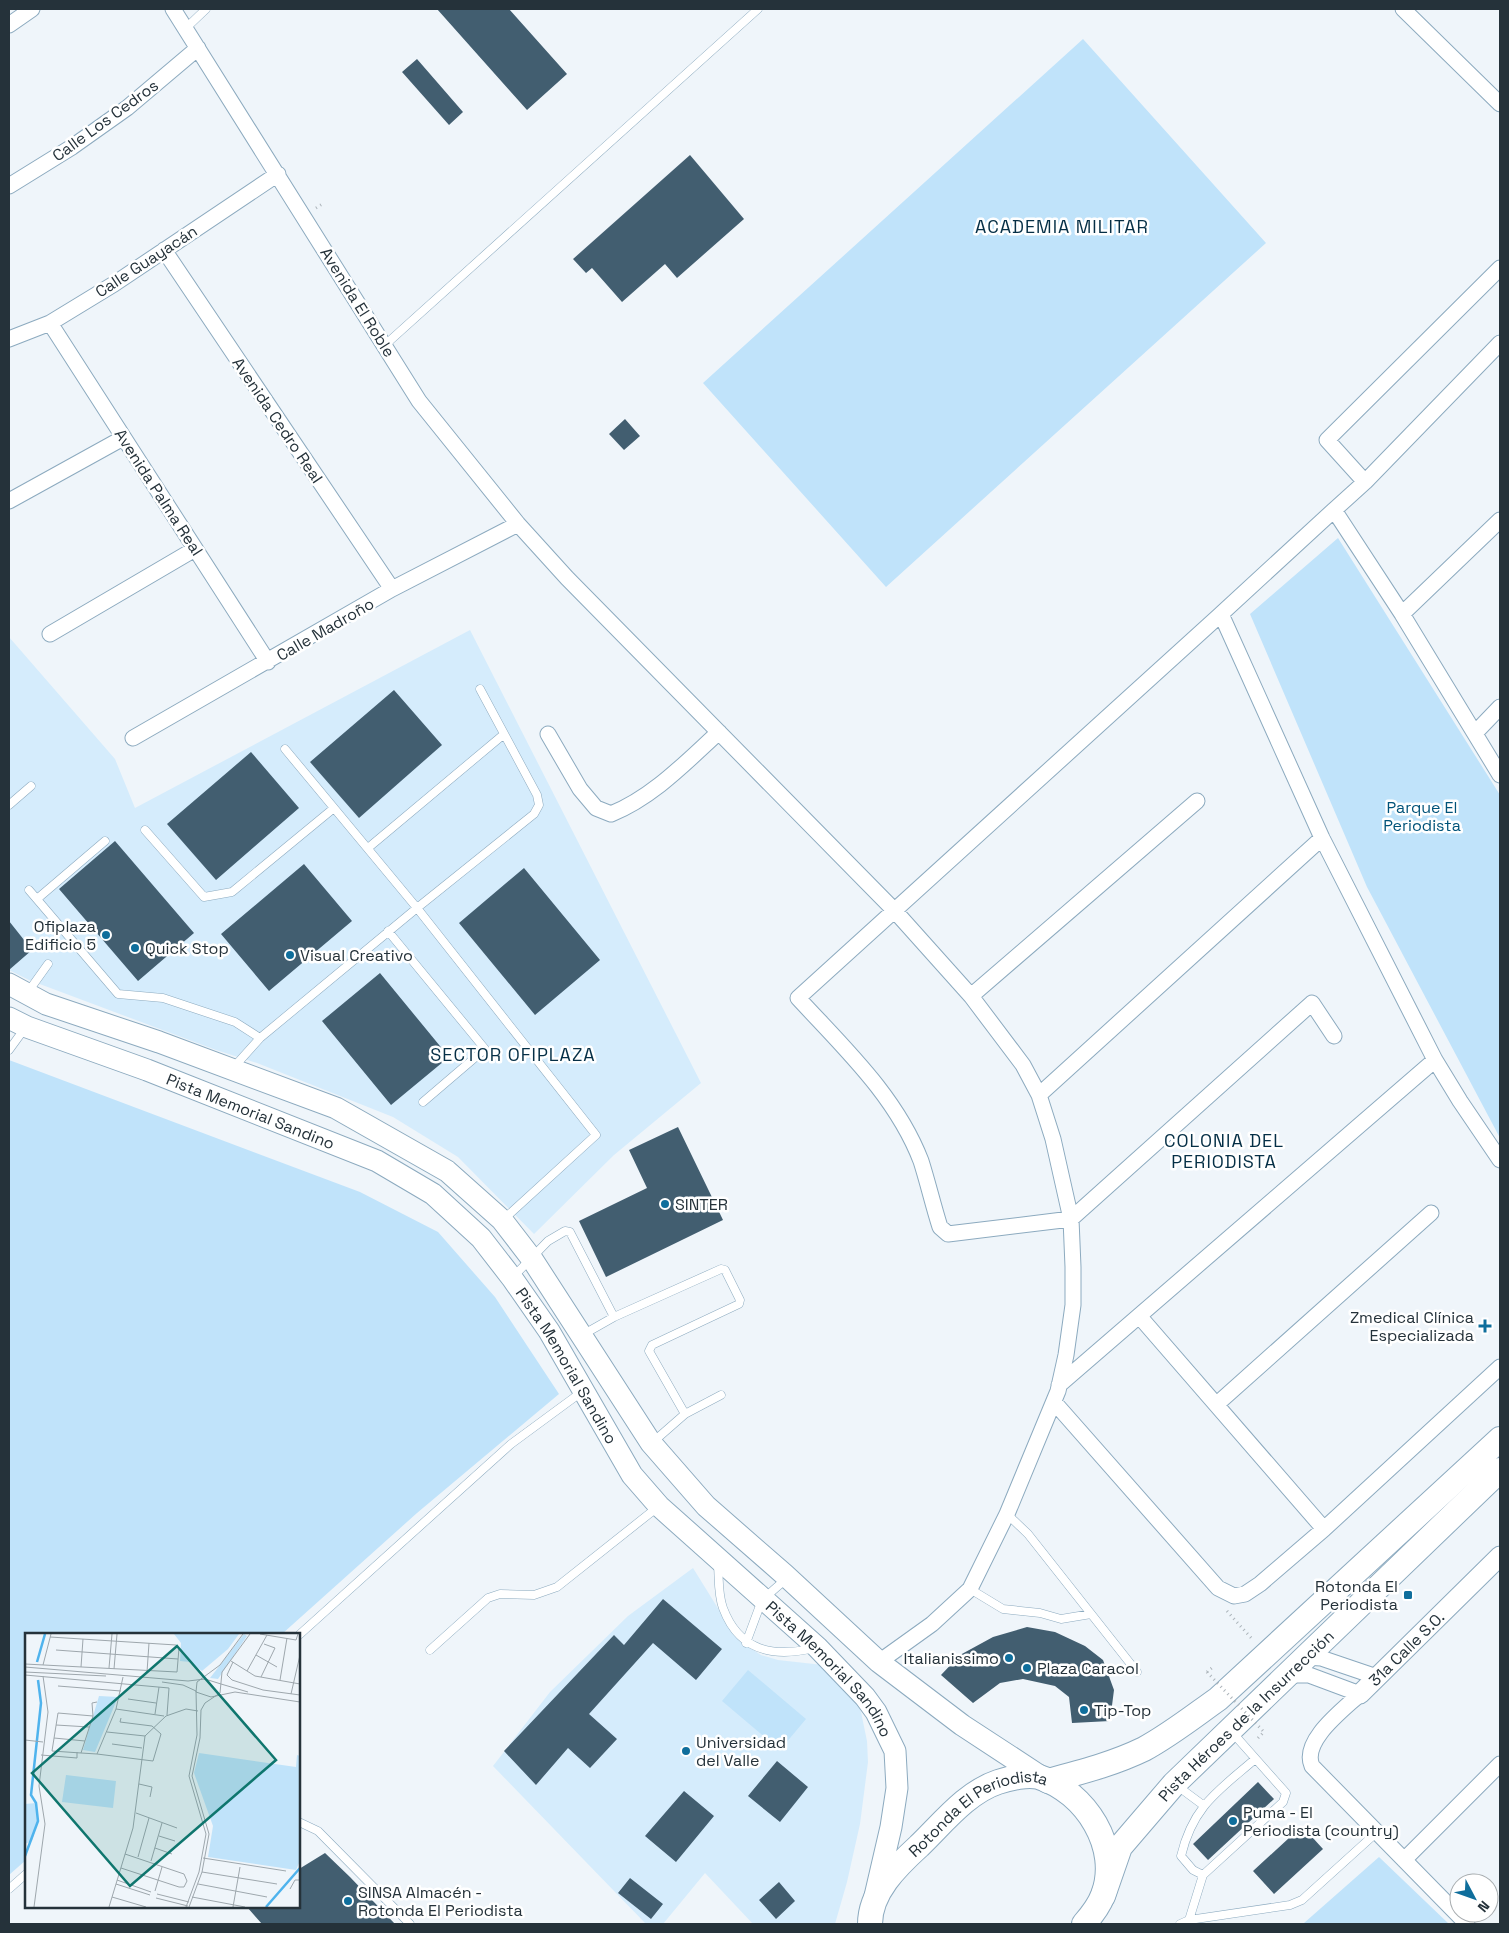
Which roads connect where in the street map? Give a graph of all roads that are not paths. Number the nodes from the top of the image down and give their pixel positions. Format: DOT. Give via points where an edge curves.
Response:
graph roads {
  1 [pos="32,9"];
  2 [pos="173,9"];
  3 [pos="206,9"];
  4 [pos="758,9"];
  5 [pos="1403,9"];
  6 [pos="9,25"];
  7 [pos="186,28"];
  8 [pos="198,48"];
  9 [pos="1500,104"];
  10 [pos="278,174"];
  11 [pos="9,186"];
  12 [pos="164,250"];
  13 [pos="1500,268"];
  14 [pos="50,323"];
  15 [pos="9,339"];
  16 [pos="1500,343"];
  17 [pos="385,345"];
  18 [pos="123,438"];
  19 [pos="1365,482"];
  20 [pos="9,501"];
  21 [pos="1334,510"];
  22 [pos="1500,520"];
  23 [pos="518,524"];
  24 [pos="195,549"];
  25 [pos="392,589"];
  26 [pos="1221,614"];
  27 [pos="1402,614"];
  28 [pos="50,634"];
  29 [pos="268,662"];
  30 [pos="480,689"];
  31 [pos="1500,707"];
  32 [pos="719,732"];
  33 [pos="1475,733"];
  34 [pos="548,734"];
  35 [pos="502,735"];
  36 [pos="133,738"];
  37 [pos="285,749"];
  38 [pos="1500,775"];
  39 [pos="31,786"];
  40 [pos="1197,801"];
  41 [pos="9,805"];
  42 [pos="334,808"];
  43 [pos="145,830"];
  44 [pos="1322,838"];
  45 [pos="105,841"];
  46 [pos="368,848"];
  47 [pos="29,890"];
  48 [pos="37,899"];
  49 [pos="417,908"];
  50 [pos="894,910"];
  51 [pos="388,931"];
  52 [pos="48,964"];
  53 [pos="18,989"];
  54 [pos="971,996"];
  55 [pos="18,1022"];
  56 [pos="1334,1036"];
  57 [pos="260,1038"];
  58 [pos="9,1050"];
  59 [pos="1435,1060"];
  60 [pos="147,1070"];
  61 [pos="231,1070"];
  62 [pos="1039,1095"];
  63 [pos="423,1102"];
  64 [pos="303,1130"];
  65 [pos="1500,1160"];
  66 [pos="1431,1213"];
  67 [pos="502,1220"];
  68 [pos="1072,1220"];
  69 [pos="532,1259"];
  70 [pos="512,1278"];
  71 [pos="1140,1317"];
  72 [pos="614,1318"];
  73 [pos="581,1335"];
  74 [pos="1067,1352"];
  75 [pos="1087,1362"];
  76 [pos="1500,1368"];
  77 [pos="1059,1385"];
  78 [pos="584,1390"];
  79 [pos="721,1396"];
  80 [pos="1054,1402"];
  81 [pos="1217,1404"];
  82 [pos="685,1414"];
  83 [pos="1500,1439"];
  84 [pos="652,1443"];
  85 [pos="1497,1477"];
  86 [pos="658,1506"];
  87 [pos="1007,1514"];
  88 [pos="1324,1529"];
  89 [pos="1500,1556"];
  90 [pos="717,1558"];
  91 [pos="787,1578"];
  92 [pos="970,1589"];
  93 [pos="762,1600"];
  94 [pos="1091,1614"];
  95 [pos="300,1634"];
  96 [pos="746,1643"];
  97 [pos="816,1647"];
  98 [pos="430,1650"];
  99 [pos="1305,1657"];
  100 [pos="879,1662"];
  101 [pos="1137,1672"];
  102 [pos="1286,1674"];
  103 [pos="1377,1678"];
  104 [pos="1360,1694"];
  105 [pos="1230,1730"];
  106 [pos="1254,1760"];
  107 [pos="1500,1764"];
  108 [pos="1048,1782"];
  109 [pos="1174,1784"];
  110 [pos="1203,1805"];
  111 [pos="300,1822"];
  112 [pos="1376,1833"];
  113 [pos="1404,1860"];
  114 [pos="25,1875"];
  115 [pos="1203,1875"];
  116 [pos="9,1889"];
  117 [pos="1103,1896"];
  118 [pos="1189,1920"];
  119 [pos="869,1921"];
  120 [pos="410,1924"];
  121 [pos="1084,1924"];
  122 [pos="1095,1924"];
  123 [pos="1180,1924"];
  124 [pos="1467,1924"];
  1 -- 6 [label="street"];
  2 -- 7 [label="street, Avenida El Roble"];
  3 -- 7 [label="lane"];
  4 -- 17 [label="lane"];
  5 -- 9 [label="street"];
  7 -- 8 [label="street, Avenida El Roble"];
  8 -- 10 [label="street, Avenida El Roble"];
  8 -- 11 [label="street, Calle Los Cedros" via="126,108"];
  10 -- 12 [label="street, Calle Guayacán"];
  10 -- 17 [label="street, Avenida El Roble"];
  12 -- 14 [label="street, Calle Guayacán"];
  12 -- 25 [label="street, Avenida Cedro Real"];
  13 -- 19 [label="street" via="1327,440"];
  14 -- 15 [label="street, Calle Guayacán"];
  14 -- 18 [label="street, Avenida Palma Real"];
  16 -- 19 [label="street"];
  17 -- 23 [label="street, Avenida El Roble" via="419,401"];
  18 -- 20 [label="street"];
  18 -- 24 [label="street, Avenida Palma Real"];
  19 -- 21 [label="street"];
  21 -- 26 [label="street"];
  21 -- 27 [label="street"];
  22 -- 27 [label="street"];
  23 -- 25 [label="street, Calle Madroño"];
  23 -- 32 [label="street, Avenida El Roble"];
  24 -- 28 [label="street"];
  24 -- 29 [label="street, Avenida Palma Real"];
  25 -- 29 [label="street, Calle Madroño"];
  26 -- 44 [label="street"];
  26 -- 50 [label="street"];
  27 -- 33 [label="street"];
  29 -- 36 [label="street, Calle Madroño"];
  30 -- 35 [label="lane"];
  31 -- 33 [label="street"];
  32 -- 34 [label="street" via="668,777 629,806 611,814 596,808 580,789"];
  32 -- 50 [label="street, Avenida El Roble"];
  33 -- 38 [label="street"];
  35 -- 46 [label="lane"];
  35 -- 49 [label="lane" via="537,795 539,805 534,814"];
  37 -- 42 [label="lane"];
  39 -- 41 [label="lane"];
  40 -- 54 [label="street"];
  42 -- 43 [label="lane" via="232,892 204,897"];
  42 -- 46 [label="lane"];
  44 -- 59 [label="street"];
  44 -- 62 [label="street"];
  45 -- 48 [label="lane"];
  46 -- 49 [label="lane"];
  47 -- 48 [label="lane"];
  48 -- 57 [label="lane" via="118,994 163,998 235,1022"];
  49 -- 51 [label="lane"];
  49 -- 67 [label="lane" via="596,1135"];
  50 -- 54 [label="street, Avenida El Roble"];
  50 -- 68 [label="street" via="798,998 865,1071 898,1117 921,1162 944,1233"];
  51 -- 57 [label="lane"];
  51 -- 63 [label="lane" via="485,1049"];
  52 -- 53 [label="lane"];
  53 -- 61 [label="main road, Pista Memorial Sandino" via="46,1004"];
  54 -- 62 [label="street, Avenida El Roble" via="1013,1051"];
  55 -- 58 [label="lane"];
  55 -- 60 [label="main road, Pista Memorial Sandino"];
  56 -- 68 [label="street" via="1312,1003"];
  57 -- 61 [label="lane"];
  59 -- 65 [label="street"];
  59 -- 71 [label="street"];
  60 -- 61 [label="main road" via="163,1067 210,1082 220,1080"];
  60 -- 64 [label="main road, Pista Memorial Sandino"];
  61 -- 64 [label="main road" via="243,1094 285,1114"];
  61 -- 67 [label="main road, Pista Memorial Sandino" via="336,1108 447,1171"];
  62 -- 68 [label="street, Avenida El Roble"];
  64 -- 70 [label="main road, Pista Memorial Sandino" via="377,1161 433,1194 481,1238"];
  66 -- 81 [label="street"];
  67 -- 69 [label="main road, Pista Memorial Sandino"];
  68 -- 74 [label="street, Avenida El Roble" via="1073,1305"];
  69 -- 70 [label="lane"];
  69 -- 72 [label="lane" via="548,1241 565,1231 570,1232"];
  69 -- 73 [label="main road, Pista Memorial Sandino"];
  70 -- 78 [label="main road, Pista Memorial Sandino"];
  71 -- 75 [label="street"];
  71 -- 81 [label="street"];
  72 -- 73 [label="lane"];
  72 -- 82 [label="lane" via="721,1269 725,1270 739,1304 652,1345 648,1351"];
  73 -- 84 [label="main road, Pista Memorial Sandino"];
  74 -- 75 [label="street" via="1075,1363"];
  74 -- 77 [label="street, Avenida El Roble"];
  75 -- 77 [label="street"];
  76 -- 88 [label="street"];
  77 -- 80 [label="street, Avenida El Roble"];
  78 -- 86 [label="main road, Pista Memorial Sandino" via="632,1475"];
  78 -- 95 [label="lane" via="511,1444"];
  79 -- 82 [label="lane"];
  80 -- 87 [label="street, Avenida El Roble"];
  80 -- 88 [label="street" via="1218,1588 1227,1594 1245,1594"];
  81 -- 88 [label="street"];
  82 -- 84 [label="lane"];
  83 -- 108 [label="main road, Pista Héroes de la Insurrección" via="1218,1699 1145,1748 1108,1764"];
  84 -- 91 [label="main road, Pista Memorial Sandino" via="706,1506"];
  85 -- 99 [label="main road, Pista Héroes de la Insurrección"];
  86 -- 90 [label="main road, Pista Memorial Sandino"];
  86 -- 98 [label="lane" via="557,1587 534,1595 500,1594 488,1598"];
  87 -- 92 [label="street, Avenida El Roble"];
  87 -- 94 [label="lane" via="1028,1534"];
  89 -- 103 [label="street, 31a Calle S.O."];
  90 -- 93 [label="main road, Pista Memorial Sandino"];
  90 -- 96 [label="lane" via="722,1607"];
  91 -- 93 [label="lane"];
  91 -- 100 [label="main road, Pista Memorial Sandino"];
  92 -- 94 [label="lane" via="1003,1609 1061,1619"];
  92 -- 100 [label="street" via="932,1624"];
  93 -- 96 [label="lane"];
  93 -- 97 [label="main road, Pista Memorial Sandino"];
  94 -- 101 [label="lane"];
  96 -- 97 [label="lane" via="782,1653"];
  97 -- 119 [label="main road, Pista Memorial Sandino" via="865,1697 885,1727 895,1751 895,1809"];
  99 -- 102 [label="main road, Pista Héroes de la Insurrección"];
  99 -- 103 [label="street" via="1321,1658"];
  100 -- 108 [label="main road, Pista Memorial Sandino" via="962,1725"];
  102 -- 104 [label="street" via="1309,1675"];
  102 -- 105 [label="main road, Pista Héroes de la Insurrección"];
  103 -- 104 [label="street, 31a Calle S.O."];
  104 -- 112 [label="street, 31a Calle S.O." via="1314,1742 1309,1753 1312,1766"];
  105 -- 106 [label="lane"];
  105 -- 109 [label="main road, Pista Héroes de la Insurrección"];
  106 -- 110 [label="lane"];
  106 -- 115 [label="lane" via="1286,1793 1284,1802"];
  107 -- 113 [label="street"];
  108 -- 117 [label="main road, Rotonda El Periodista" via="1081,1805 1099,1830 1108,1866"];
  108 -- 119 [label="main road, Rotonda El Periodista" via="1038,1777 1019,1778 996,1783 978,1792 897,1867 881,1889"];
  109 -- 110 [label="lane"];
  109 -- 117 [label="main road, Pista Héroes de la Insurrección" via="1120,1847"];
  110 -- 115 [label="lane" via="1186,1837 1181,1856 1193,1870"];
  111 -- 120 [label="lane" via="318,1831"];
  112 -- 113 [label="street"];
  112 -- 118 [label="lane" via="1296,1903"];
  113 -- 124 [label="street"];
  114 -- 116 [label="lane"];
  115 -- 118 [label="lane"];
  117 -- 121 [label="main road, Rotonda El Periodista"];
  117 -- 122 [label="main road"];
  118 -- 123 [label="lane"];
}
